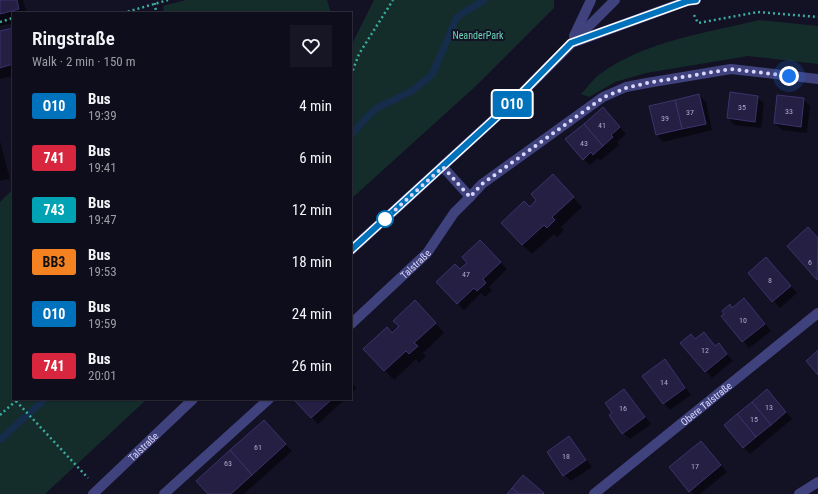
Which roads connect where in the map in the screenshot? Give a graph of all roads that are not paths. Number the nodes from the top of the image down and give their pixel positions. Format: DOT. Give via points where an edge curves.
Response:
graph roads {
  1 [pos="591,0"];
  2 [pos="615,0"];
  3 [pos="696,0"];
  4 [pos="571,43"];
  5 [pos="818,78"];
  6 [pos="443,167"];
  7 [pos="470,197"];
  8 [pos="352,249"];
  9 [pos="818,313"];
  10 [pos="352,323"];
  11 [pos="192,400"];
  12 [pos="268,400"];
  13 [pos="818,482"];
  14 [pos="95,492"];
  15 [pos="164,494"];
  16 [pos="594,494"];
  17 [pos="799,494"];
  1 -- 4 [label="street"];
  2 -- 4 [label="street"];
  3 -- 4 [label="street"];
  4 -- 6 [label="street"];
  5 -- 7 [label="street, Talstraße" via="731,69 626,88 604,97 482,184"];
  6 -- 7 [label="street"];
  6 -- 8 [label="street"];
  7 -- 10 [label="street, Talstraße" via="454,212 437,240 415,266"];
  9 -- 16 [label="street, Obere Talstraße"];
  11 -- 14 [label="street, Talstraße"];
  12 -- 15 [label="street"];
  13 -- 17 [label="street"];
}
